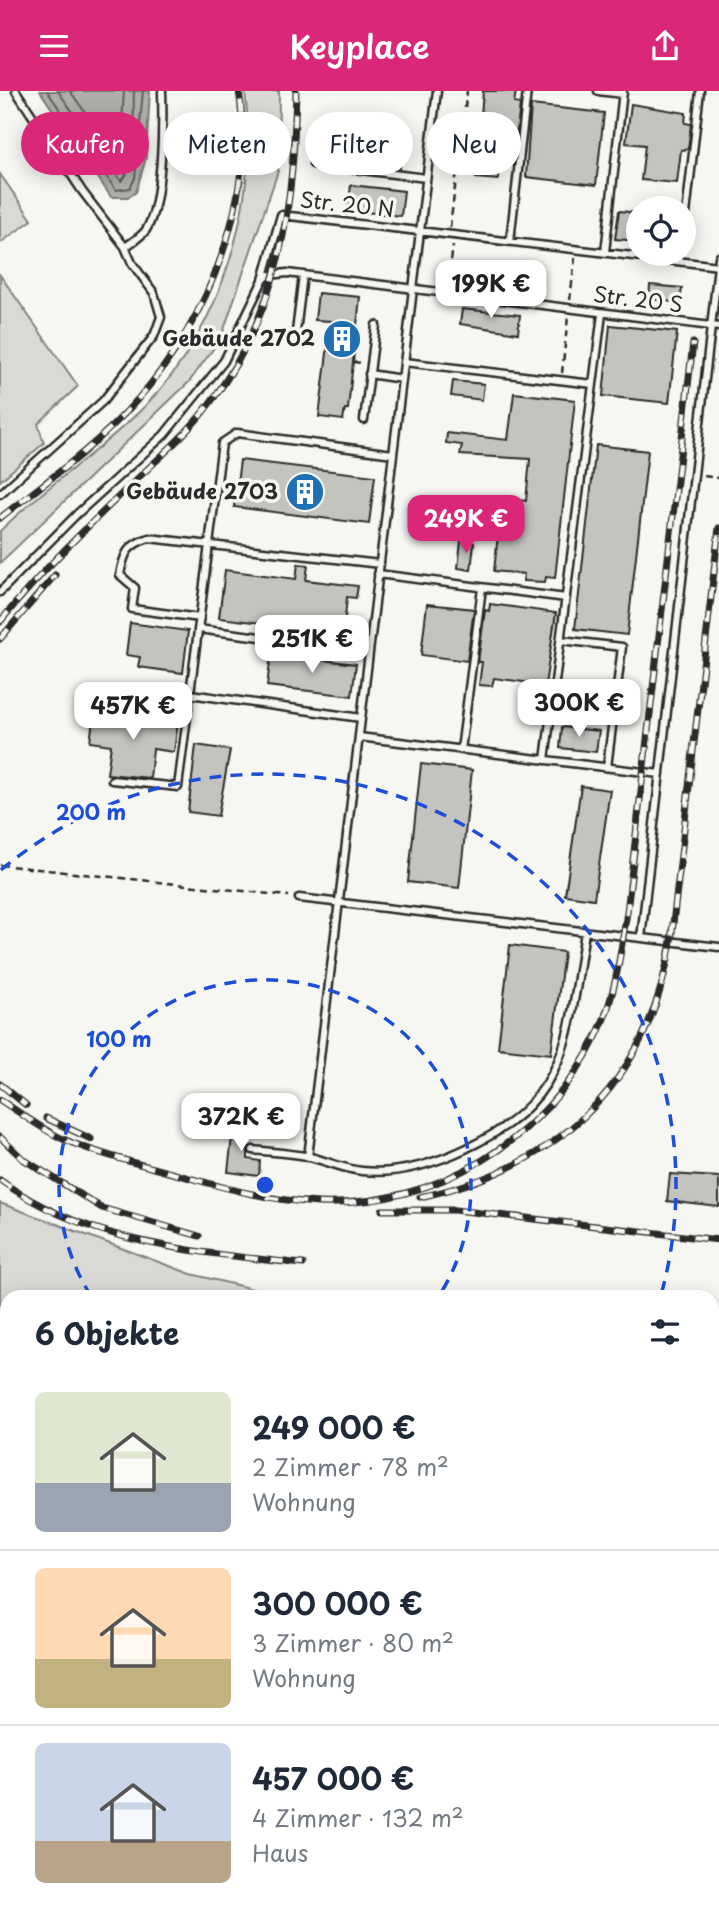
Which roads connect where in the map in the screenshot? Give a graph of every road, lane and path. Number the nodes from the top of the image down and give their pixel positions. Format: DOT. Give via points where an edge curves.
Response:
graph roads {
  1 [pos="16,91"];
  2 [pos="162,91"];
  3 [pos="437,91"];
  4 [pos="467,91"];
  5 [pos="527,91"];
  6 [pos="598,91"];
  7 [pos="701,91"];
  8 [pos="623,92"];
  9 [pos="403,175"];
  10 [pos="426,178"];
  11 [pos="688,196"];
  12 [pos="455,227"];
  13 [pos="420,230"];
  14 [pos="510,241"];
  15 [pos="125,247"];
  16 [pos="576,249"];
  17 [pos="605,252"];
  18 [pos="626,254"];
  19 [pos="719,257"];
  20 [pos="696,261"];
  21 [pos="719,266"];
  22 [pos="303,275"];
  23 [pos="263,280"];
  24 [pos="413,289"];
  25 [pos="569,310"];
  26 [pos="602,314"];
  27 [pos="376,325"];
  28 [pos="715,326"];
  29 [pos="296,332"];
  30 [pos="353,362"];
  31 [pos="404,362"];
  32 [pos="371,364"];
  33 [pos="369,375"];
  34 [pos="402,379"];
  35 [pos="561,381"];
  36 [pos="593,384"];
  37 [pos="364,420"];
  38 [pos="393,454"];
  39 [pos="694,475"];
  40 [pos="719,478"];
  41 [pos="0,494"];
  42 [pos="209,544"];
  43 [pos="380,564"];
  44 [pos="378,574"];
  45 [pos="482,588"];
  46 [pos="0,592"];
  47 [pos="566,598"];
  48 [pos="200,618"];
  49 [pos="198,629"];
  50 [pos="561,640"];
  51 [pos="369,650"];
  52 [pos="190,694"];
  53 [pos="361,718"];
  54 [pos="359,737"];
  55 [pos="461,750"];
  56 [pos="545,760"];
  57 [pos="607,767"];
  58 [pos="660,774"];
  59 [pos="112,780"];
  60 [pos="0,865"];
  61 [pos="299,898"];
  62 [pos="338,902"];
  63 [pos="586,932"];
  64 [pos="641,938"];
  65 [pos="719,947"];
  66 [pos="253,1150"];
  67 [pos="308,1157"];
  1 -- 15 [label="lane"];
  2 -- 15 [label="lane" via="154,212 145,232"];
  3 -- 10 [label="lane"];
  4 -- 12 [label="path" via="450,227"];
  5 -- 14 [label="lane"];
  6 -- 8 [label="lane"];
  7 -- 11 [label="lane"];
  8 -- 17 [label="lane"];
  9 -- 10 [label="lane"];
  10 -- 13 [label="lane"];
  13 -- 14 [label="lane, Str. 20 N"];
  13 -- 23 [label="lane, Str. 20 N" via="281,215"];
  13 -- 24 [label="lane"];
  14 -- 16 [label="lane, Str. 20 N"];
  15 -- 41 [label="lane" via="154,293 161,317 154,337 103,401"];
  16 -- 17 [label="lane, Str. 20 N"];
  16 -- 25 [label="path"];
  17 -- 18 [label="lane, Str. 20 N"];
  19 -- 21 [label="lane"];
  20 -- 21 [label="lane, Str. 20 N"];
  21 -- 28 [label="lane"];
  22 -- 23 [label="lane, Str. 20 S" via="276,274"];
  22 -- 24 [label="lane, Str. 20 S"];
  22 -- 29 [label="lane"];
  23 -- 46 [label="lane, Str. 20 N" via="224,361 164,435"];
  24 -- 25 [label="lane, Str. 20 S"];
  24 -- 31 [label="lane"];
  25 -- 26 [label="lane, Str. 20 S"];
  25 -- 35 [label="path"];
  26 -- 28 [label="lane, Str. 20 S"];
  26 -- 36 [label="lane"];
  27 -- 32 [label="lane"];
  28 -- 39 [label="lane"];
  30 -- 32 [label="path"];
  31 -- 34 [label="lane"];
  31 -- 35 [label="lane"];
  32 -- 33 [label="lane"];
  33 -- 34 [label="lane"];
  33 -- 37 [label="lane"];
  34 -- 38 [label="lane"];
  35 -- 36 [label="lane"];
  36 -- 47 [label="lane"];
  38 -- 42 [label="lane" via="237,433 228,437 222,443"];
  38 -- 43 [label="lane"];
  39 -- 40 [label="path"];
  39 -- 58 [label="lane"];
  42 -- 43 [label="lane"];
  42 -- 48 [label="lane"];
  42 -- 48 [label="lane" via="149,538 133,543 124,553 120,575 135,588 132,609"];
  43 -- 44 [label="lane"];
  44 -- 45 [label="lane"];
  44 -- 51 [label="lane"];
  45 -- 47 [label="lane"];
  45 -- 55 [label="lane"];
  47 -- 50 [label="lane"];
  48 -- 49 [label="lane"];
  49 -- 51 [label="lane"];
  49 -- 52 [label="lane"];
  50 -- 56 [label="lane"];
  50 -- 57 [label="lane" via="622,647"];
  51 -- 53 [label="lane"];
  52 -- 53 [label="lane"];
  52 -- 59 [label="lane" via="178,787"];
  53 -- 54 [label="lane"];
  54 -- 55 [label="lane"];
  54 -- 62 [label="lane"];
  55 -- 56 [label="lane"];
  56 -- 57 [label="lane"];
  57 -- 58 [label="lane"];
  58 -- 64 [label="lane"];
  60 -- 61 [label="path"];
  61 -- 62 [label="lane"];
  62 -- 63 [label="lane"];
  62 -- 67 [label="lane"];
  63 -- 64 [label="lane"];
  63 -- 67 [label="lane" via="566,1045 528,1110 470,1147 410,1169 363,1171"];
  64 -- 65 [label="lane"];
  66 -- 67 [label="lane"];
}
